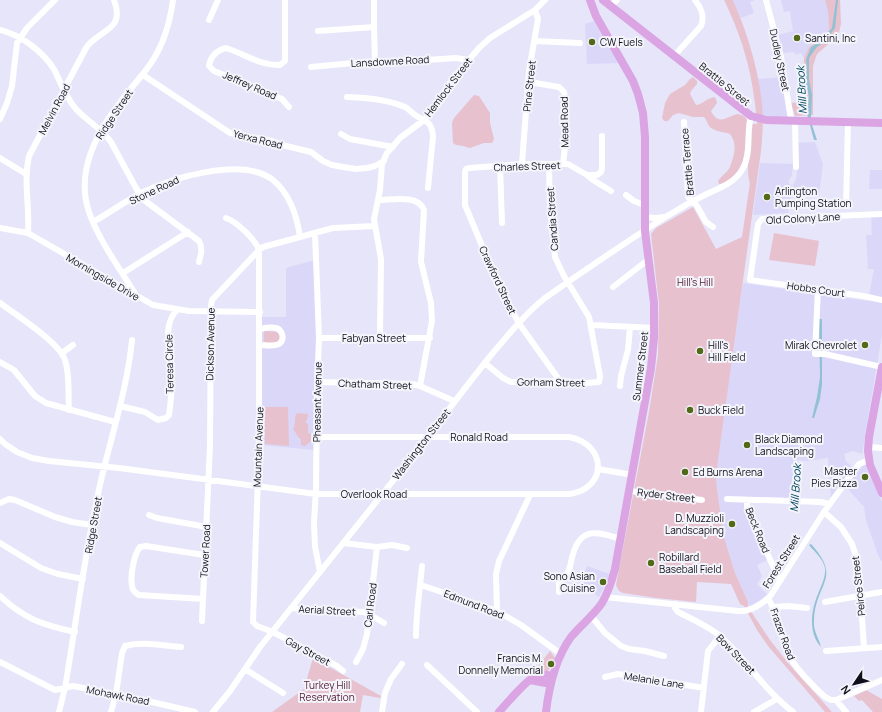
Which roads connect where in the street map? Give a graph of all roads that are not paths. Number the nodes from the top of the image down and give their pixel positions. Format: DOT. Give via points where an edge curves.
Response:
graph roads {
  1 [pos="55,0"];
  2 [pos="114,0"];
  3 [pos="173,0"];
  4 [pos="218,0"];
  5 [pos="285,0"];
  6 [pos="374,0"];
  7 [pos="545,0"];
  8 [pos="590,0"];
  9 [pos="603,0"];
  10 [pos="617,0"];
  11 [pos="695,0"];
  12 [pos="767,0"];
  13 [pos="611,6"];
  14 [pos="535,10"];
  15 [pos="595,13"];
  16 [pos="209,20"];
  17 [pos="374,28"];
  18 [pos="0,30"];
  19 [pos="318,30"];
  20 [pos="20,38"];
  21 [pos="535,41"];
  22 [pos="580,43"];
  23 [pos="674,56"];
  24 [pos="468,60"];
  25 [pos="375,61"];
  26 [pos="311,67"];
  27 [pos="143,75"];
  28 [pos="529,82"];
  29 [pos="64,90"];
  30 [pos="347,97"];
  31 [pos="289,106"];
  32 [pos="751,116"];
  33 [pos="0,119"];
  34 [pos="424,120"];
  35 [pos="793,120"];
  36 [pos="684,122"];
  37 [pos="848,122"];
  38 [pos="882,123"];
  39 [pos="101,130"];
  40 [pos="341,134"];
  41 [pos="602,136"];
  42 [pos="393,147"];
  43 [pos="0,158"];
  44 [pos="384,161"];
  45 [pos="522,164"];
  46 [pos="563,164"];
  47 [pos="549,165"];
  48 [pos="500,166"];
  49 [pos="796,167"];
  50 [pos="466,169"];
  51 [pos="26,174"];
  52 [pos="587,174"];
  53 [pos="428,188"];
  54 [pos="611,191"];
  55 [pos="140,194"];
  56 [pos="626,195"];
  57 [pos="378,200"];
  58 [pos="691,202"];
  59 [pos="644,205"];
  60 [pos="846,206"];
  61 [pos="882,214"];
  62 [pos="667,216"];
  63 [pos="644,217"];
  64 [pos="226,218"];
  65 [pos="93,222"];
  66 [pos="502,223"];
  67 [pos="375,226"];
  68 [pos="713,227"];
  69 [pos="0,228"];
  70 [pos="645,231"];
  71 [pos="188,232"];
  72 [pos="28,233"];
  73 [pos="315,233"];
  74 [pos="300,237"];
  75 [pos="259,250"];
  76 [pos="649,259"];
  77 [pos="199,262"];
  78 [pos="123,273"];
  79 [pos="750,280"];
  80 [pos="568,282"];
  81 [pos="613,288"];
  82 [pos="818,289"];
  83 [pos="137,297"];
  84 [pos="882,300"];
  85 [pos="0,303"];
  86 [pos="177,310"];
  87 [pos="210,311"];
  88 [pos="260,312"];
  89 [pos="518,322"];
  90 [pos="592,325"];
  91 [pos="630,326"];
  92 [pos="654,328"];
  93 [pos="260,329"];
  94 [pos="380,337"];
  95 [pos="319,338"];
  96 [pos="430,338"];
  97 [pos="132,340"];
  98 [pos="73,345"];
  99 [pos="260,346"];
  100 [pos="62,353"];
  101 [pos="0,362"];
  102 [pos="485,363"];
  103 [pos="882,367"];
  104 [pos="560,381"];
  105 [pos="317,382"];
  106 [pos="599,382"];
  107 [pos="420,386"];
  108 [pos="620,386"];
  109 [pos="880,393"];
  110 [pos="454,401"];
  111 [pos="120,406"];
  112 [pos="69,410"];
  113 [pos="115,422"];
  114 [pos="317,436"];
  115 [pos="428,437"];
  116 [pos="0,439"];
  117 [pos="869,447"];
  118 [pos="882,448"];
  119 [pos="869,460"];
  120 [pos="104,467"];
  121 [pos="598,470"];
  122 [pos="633,476"];
  123 [pos="208,481"];
  124 [pos="257,486"];
  125 [pos="630,490"];
  126 [pos="882,493"];
  127 [pos="316,494"];
  128 [pos="382,494"];
  129 [pos="530,495"];
  130 [pos="727,499"];
  131 [pos="702,500"];
  132 [pos="747,500"];
  133 [pos="0,503"];
  134 [pos="829,504"];
  135 [pos="824,512"];
  136 [pos="150,515"];
  137 [pos="92,525"];
  138 [pos="206,527"];
  139 [pos="621,539"];
  140 [pos="0,543"];
  141 [pos="343,543"];
  142 [pos="377,547"];
  143 [pos="407,548"];
  144 [pos="204,555"];
  145 [pos="422,566"];
  146 [pos="320,572"];
  147 [pos="83,579"];
  148 [pos="780,581"];
  149 [pos="421,585"];
  150 [pos="559,592"];
  151 [pos="882,592"];
  152 [pos="0,596"];
  153 [pos="860,596"];
  154 [pos="605,597"];
  155 [pos="768,598"];
  156 [pos="202,599"];
  157 [pos="825,602"];
  158 [pos="676,604"];
  159 [pos="774,607"];
  160 [pos="291,608"];
  161 [pos="807,608"];
  162 [pos="497,612"];
  163 [pos="370,614"];
  164 [pos="591,616"];
  165 [pos="202,621"];
  166 [pos="384,623"];
  167 [pos="74,632"];
  168 [pos="273,632"];
  169 [pos="416,636"];
  170 [pos="720,636"];
  171 [pos="882,646"];
  172 [pos="181,647"];
  173 [pos="864,648"];
  174 [pos="826,651"];
  175 [pos="561,654"];
  176 [pos="664,656"];
  177 [pos="0,662"];
  178 [pos="356,662"];
  179 [pos="402,664"];
  180 [pos="427,665"];
  181 [pos="246,669"];
  182 [pos="343,671"];
  183 [pos="605,677"];
  184 [pos="552,680"];
  185 [pos="882,680"];
  186 [pos="65,688"];
  187 [pos="704,688"];
  188 [pos="116,694"];
  189 [pos="283,694"];
  190 [pos="777,698"];
  191 [pos="835,700"];
  192 [pos="59,712"];
  193 [pos="111,712"];
  194 [pos="195,712"];
  195 [pos="213,712"];
  196 [pos="382,712"];
  197 [pos="477,712"];
  198 [pos="499,712"];
  199 [pos="546,712"];
  200 [pos="701,712"];
  201 [pos="754,712"];
  202 [pos="793,712"];
  203 [pos="846,712"];
  1 -- 20 [label="street"];
  2 -- 29 [label="street, Melvin Road" via="117,12 115,23 90,42"];
  3 -- 27 [label="street, Ridge Street" via="163,42"];
  4 -- 16 [label="street"];
  5 -- 31 [label="street, Jeffrey Road" via="285,61 280,65 273,65 226,48 220,49 214,55 209,66 214,71 282,99"];
  6 -- 17 [label="street"];
  7 -- 14 [label="street, Hemlock Street"];
  8 -- 15 [label="main road, Summer Street"];
  9 -- 13 [label="main road, Brattle Street"];
  10 -- 13 [label="street"];
  11 -- 23 [label="street" via="703,21"];
  12 -- 35 [label="street, Dudley Street"];
  13 -- 15 [label="main road" via="602,6"];
  13 -- 23 [label="main road, Brattle Street"];
  14 -- 21 [label="street, Pine Street" via="538,19"];
  14 -- 24 [label="street, Hemlock Street" via="490,38"];
  15 -- 59 [label="main road, Summer Street" via="633,81 641,105 645,129"];
  17 -- 19 [label="street"];
  17 -- 25 [label="street"];
  18 -- 20 [label="street"];
  20 -- 29 [label="street" via="37,50 49,63"];
  20 -- 33 [label="street" via="17,43 10,93"];
  21 -- 22 [label="street"];
  21 -- 28 [label="street, Pine Street"];
  23 -- 32 [label="main road, Brattle Street"];
  24 -- 25 [label="street, Lansdowne Road" via="456,58"];
  24 -- 34 [label="street, Hemlock Street"];
  25 -- 26 [label="street, Lansdowne Road"];
  27 -- 39 [label="street, Ridge Street"];
  27 -- 44 [label="street, Yerxa Road" via="230,133 310,152 327,163 343,167 367,168"];
  28 -- 45 [label="street, Pine Street"];
  28 -- 46 [label="street, Mead Road" via="559,87 564,92 566,119"];
  29 -- 39 [label="street" via="76,108"];
  29 -- 51 [label="street, Melvin Road" via="29,156"];
  30 -- 34 [label="street" via="396,104"];
  32 -- 35 [label="main road, Brattle Street" via="766,120"];
  32 -- 58 [label="street, Washington Street" via="747,158 742,170 727,185"];
  34 -- 42 [label="street, Hemlock Street" via="400,138"];
  34 -- 53 [label="street" via="430,123 433,130"];
  35 -- 37 [label="main road, Brattle Street"];
  35 -- 49 [label="street, Dudley Street"];
  36 -- 58 [label="street, Brattle Terrace" via="688,195"];
  37 -- 38 [label="main road, Brattle Street"];
  37 -- 60 [label="street"];
  39 -- 55 [label="street" via="111,142"];
  39 -- 65 [label="street, Ridge Street" via="87,164 85,178 86,202"];
  40 -- 42 [label="street" via="350,139"];
  41 -- 52 [label="street" via="601,171 597,175"];
  42 -- 44 [label="street, Hemlock Street"];
  43 -- 51 [label="street"];
  44 -- 57 [label="street, Hemlock Street"];
  45 -- 47 [label="street, Charles Street"];
  45 -- 48 [label="street, Charles Street"];
  46 -- 47 [label="street, Charles Street"];
  46 -- 52 [label="street, Charles Street"];
  47 -- 80 [label="street, Candia Street" via="554,251"];
  48 -- 50 [label="street, Charles Street"];
  48 -- 66 [label="street"];
  50 -- 89 [label="street, Crawford Street" via="465,208"];
  51 -- 72 [label="street, Melvin Road"];
  52 -- 54 [label="street, Charles Street"];
  55 -- 65 [label="street, Stone Road"];
  55 -- 71 [label="street" via="150,205"];
  55 -- 74 [label="street, Stone Road" via="163,183 190,175 227,170 262,174 286,194 295,213"];
  56 -- 59 [label="street"];
  57 -- 67 [label="street, Hemlock Street"];
  57 -- 96 [label="street" via="414,200 424,208 421,262 432,308"];
  58 -- 62 [label="street, Washington Street"];
  58 -- 68 [label="street"];
  59 -- 63 [label="main road, Summer Street"];
  61 -- 79 [label="street, Old Colony Lane" via="762,219 758,224"];
  62 -- 63 [label="street, Washington Street"];
  62 -- 70 [label="street, Washington Street"];
  63 -- 70 [label="main road, Summer Street"];
  64 -- 75 [label="street" via="236,223 255,242"];
  65 -- 78 [label="street, Ridge Street"];
  67 -- 73 [label="street, Dickson Avenue" via="340,227"];
  67 -- 94 [label="street, Hemlock Street" via="381,259"];
  69 -- 72 [label="street, Morningside Drive"];
  70 -- 76 [label="main road, Summer Street"];
  70 -- 80 [label="street, Washington Street"];
  71 -- 77 [label="street" via="202,246"];
  71 -- 78 [label="street"];
  72 -- 83 [label="street, Morningside Drive"];
  73 -- 74 [label="street, Dickson Avenue"];
  73 -- 95 [label="street, Pheasant Avenue"];
  74 -- 75 [label="street, Dickson Avenue"];
  75 -- 87 [label="street, Dickson Avenue" via="215,296"];
  75 -- 88 [label="street, Mountain Avenue"];
  76 -- 81 [label="street"];
  76 -- 92 [label="main road, Summer Street"];
  78 -- 83 [label="street, Ridge Street"];
  79 -- 82 [label="street, Hobbs Court"];
  80 -- 89 [label="street, Washington Street"];
  80 -- 90 [label="street, Candia Street" via="588,313"];
  82 -- 84 [label="street, Hobbs Court"];
  82 -- 103 [label="street" via="815,354"];
  83 -- 86 [label="street, Morningside Drive"];
  85 -- 100 [label="street"];
  86 -- 87 [label="street, Morningside Drive"];
  86 -- 111 [label="street, Teresa Circle" via="170,322 168,334 172,378 169,415 158,420 145,412"];
  87 -- 88 [label="street, Morningside Drive"];
  87 -- 123 [label="street, Dickson Avenue"];
  88 -- 93 [label="street, Mountain Avenue"];
  89 -- 102 [label="street, Washington Street"];
  89 -- 104 [label="street, Crawford Street"];
  90 -- 91 [label="street"];
  90 -- 106 [label="street, Candia Street"];
  91 -- 92 [label="street"];
  91 -- 108 [label="street"];
  92 -- 122 [label="main road, Summer Street" via="652,368"];
  93 -- 99 [label="street, Mountain Avenue"];
  93 -- 99 [label="street" via="276,328 280,331 282,340 279,344"];
  94 -- 95 [label="street, Fabyan Street"];
  94 -- 96 [label="street, Fabyan Street"];
  95 -- 105 [label="street, Pheasant Avenue"];
  96 -- 107 [label="street"];
  97 -- 111 [label="street, Ridge Street"];
  98 -- 100 [label="street"];
  99 -- 124 [label="street, Mountain Avenue"];
  100 -- 112 [label="street" via="66,365"];
  101 -- 112 [label="street" via="14,370 30,391 41,400"];
  102 -- 104 [label="street, Gorham Street" via="502,378 512,382"];
  102 -- 110 [label="street, Washington Street"];
  103 -- 109 [label="main road"];
  104 -- 106 [label="street, Gorham Street"];
  105 -- 107 [label="street, Chatham Street" via="396,383"];
  105 -- 114 [label="street, Pheasant Avenue"];
  107 -- 110 [label="street, Chatham Street"];
  109 -- 117 [label="main road"];
  110 -- 115 [label="street, Washington Street"];
  111 -- 113 [label="street, Ridge Street"];
  112 -- 113 [label="street"];
  113 -- 120 [label="street, Ridge Street"];
  114 -- 115 [label="street, Ronald Road"];
  114 -- 127 [label="street, Pheasant Avenue"];
  115 -- 121 [label="street, Ronald Road" via="576,438 589,445 594,452"];
  115 -- 128 [label="street, Washington Street"];
  116 -- 120 [label="street, Overlook Road" via="17,452 32,458"];
  117 -- 118 [label="street"];
  117 -- 119 [label="main road"];
  119 -- 126 [label="main road"];
  119 -- 134 [label="street, Forest Street" via="859,464"];
  120 -- 123 [label="street, Overlook Road"];
  120 -- 137 [label="street, Ridge Street"];
  121 -- 122 [label="street"];
  121 -- 129 [label="street, Overlook Road" via="589,486 578,493"];
  122 -- 125 [label="main road, Summer Street"];
  123 -- 124 [label="street, Overlook Road"];
  123 -- 138 [label="street, Tower Road"];
  124 -- 127 [label="street, Overlook Road"];
  124 -- 168 [label="street, Mountain Avenue" via="253,622"];
  125 -- 131 [label="street, Ryder Street"];
  125 -- 139 [label="main road, Summer Street"];
  127 -- 128 [label="street, Overlook Road"];
  127 -- 146 [label="street, Pheasant Avenue" via="315,547"];
  128 -- 129 [label="street, Overlook Road"];
  128 -- 141 [label="street, Washington Street"];
  129 -- 162 [label="street" via="499,561 496,574"];
  130 -- 132 [label="street"];
  132 -- 134 [label="street"];
  132 -- 148 [label="street, Beck Road" via="749,514"];
  133 -- 137 [label="street" via="15,500 54,517"];
  134 -- 135 [label="street, Forest Street"];
  135 -- 148 [label="street, Forest Street"];
  135 -- 153 [label="street, Peirce Street" via="839,524 854,548"];
  136 -- 138 [label="street"];
  137 -- 147 [label="street, Ridge Street"];
  138 -- 144 [label="street, Tower Road"];
  139 -- 150 [label="street" via="594,533 588,533 581,538 576,544 568,572 559,582"];
  139 -- 154 [label="main road, Summer Street" via="615,569"];
  140 -- 147 [label="street" via="41,568"];
  141 -- 142 [label="street"];
  141 -- 146 [label="street, Washington Street"];
  142 -- 143 [label="street" via="392,545"];
  142 -- 163 [label="street, Carl Road"];
  144 -- 156 [label="street, Tower Road"];
  144 -- 156 [label="street" via="140,547 136,551 132,579 132,586 139,595"];
  145 -- 149 [label="street"];
  146 -- 160 [label="street, Washington Street"];
  147 -- 167 [label="street, Ridge Street"];
  148 -- 155 [label="street, Forest Street"];
  149 -- 162 [label="street, Edmund Road"];
  149 -- 169 [label="street"];
  151 -- 153 [label="street"];
  152 -- 167 [label="street" via="16,610 35,621"];
  153 -- 157 [label="street"];
  153 -- 173 [label="street, Peirce Street"];
  154 -- 158 [label="street, Forest Street"];
  154 -- 164 [label="main road, Summer Street"];
  155 -- 158 [label="street, Forest Street" via="759,605 743,611"];
  155 -- 159 [label="street, Frazer Road"];
  156 -- 165 [label="street, Tower Road"];
  158 -- 170 [label="street, Bow Street" via="678,612"];
  159 -- 161 [label="street"];
  159 -- 191 [label="street, Frazer Road" via="781,634 792,660 825,697"];
  160 -- 163 [label="street, Aerial Street"];
  160 -- 168 [label="street, Washington Street"];
  162 -- 175 [label="street, Edmund Road" via="521,625"];
  163 -- 166 [label="street, Aerial Street"];
  163 -- 178 [label="street, Carl Road" via="363,649"];
  164 -- 175 [label="main road, Summer Street" via="571,638"];
  164 -- 176 [label="street" via="604,633 620,646"];
  167 -- 186 [label="street, Ridge Street"];
  168 -- 181 [label="street, Washington Street"];
  168 -- 182 [label="street, Gay Street"];
  170 -- 187 [label="street" via="708,651"];
  170 -- 190 [label="street, Bow Street"];
  171 -- 173 [label="street"];
  172 -- 188 [label="street" via="143,644 125,646"];
  173 -- 174 [label="street"];
  175 -- 184 [label="main road, Summer Street"];
  177 -- 186 [label="street, Mohawk Road" via="55,690"];
  179 -- 196 [label="street" via="385,693"];
  180 -- 197 [label="street"];
  181 -- 189 [label="street"];
  181 -- 195 [label="street, Washington Street"];
  183 -- 187 [label="street, Melanie Lane" via="618,674"];
  184 -- 198 [label="main road" via="530,680"];
  184 -- 199 [label="main road, Summer Street"];
  185 -- 191 [label="street"];
  186 -- 188 [label="street, Mohawk Road" via="73,686"];
  186 -- 192 [label="street, Ridge Street"];
  187 -- 200 [label="street"];
  188 -- 193 [label="street"];
  188 -- 194 [label="street, Mohawk Road"];
  190 -- 201 [label="street"];
  190 -- 202 [label="street, Bow Street"];
  191 -- 203 [label="street, Frazer Road"];
}
